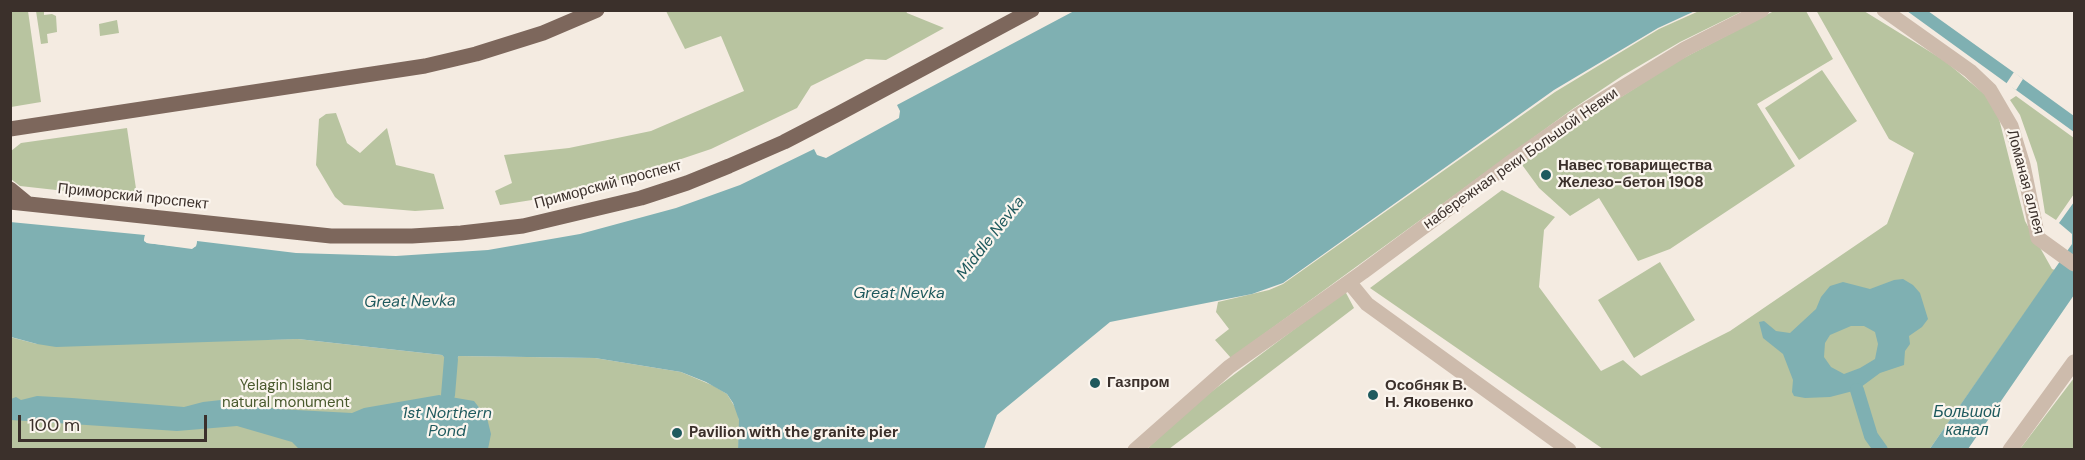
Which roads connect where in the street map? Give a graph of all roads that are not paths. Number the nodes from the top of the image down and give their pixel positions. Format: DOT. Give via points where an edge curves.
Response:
graph roads {
  1 [pos="597,10"];
  2 [pos="1032,10"];
  3 [pos="1762,10"];
  4 [pos="1884,10"];
  5 [pos="18,128"];
  6 [pos="10,139"];
  7 [pos="10,189"];
  8 [pos="10,202"];
  9 [pos="27,203"];
  10 [pos="2069,260"];
  11 [pos="1349,282"];
  12 [pos="2074,362"];
  13 [pos="1135,450"];
  14 [pos="1569,450"];
  15 [pos="2010,450"];
  1 -- 5 [label="main road" via="532,36 425,66"];
  2 -- 9 [label="main road, Приморский проспект" via="829,119 729,166 641,198 523,226 412,236 330,236"];
  3 -- 11 [label="street, набережная реки Большой Невки" via="1685,49 1578,115"];
  4 -- 10 [label="street, Ломаная аллея" via="1970,71 1990,90 2011,126 2038,238"];
  5 -- 6 [label="main road"];
  7 -- 9 [label="main road"];
  8 -- 9 [label="main road, Приморский проспект"];
  11 -- 13 [label="street, набережная реки Большой Невки" via="1213,380"];
  11 -- 14 [label="street" via="1367,304"];
  12 -- 15 [label="street"];
}
